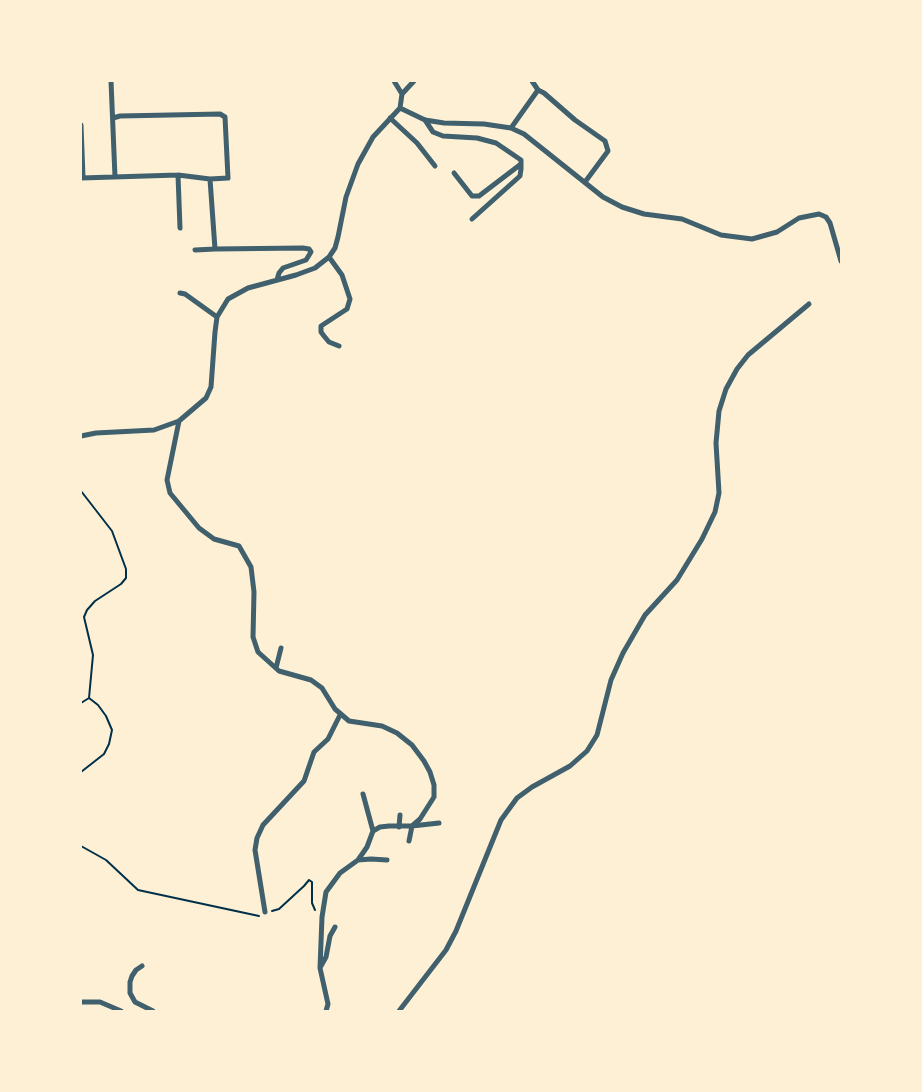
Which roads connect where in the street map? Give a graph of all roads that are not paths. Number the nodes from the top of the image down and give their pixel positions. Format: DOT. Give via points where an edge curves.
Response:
graph roads {
  1 [pos="111,81"];
  2 [pos="394,81"];
  3 [pos="414,81"];
  4 [pos="532,81"];
  5 [pos="538,90"];
  6 [pos="402,94"];
  7 [pos="400,108"];
  8 [pos="113,118"];
  9 [pos="390,118"];
  10 [pos="425,120"];
  11 [pos="81,124"];
  12 [pos="511,128"];
  13 [pos="521,164"];
  14 [pos="435,166"];
  15 [pos="454,173"];
  16 [pos="178,175"];
  17 [pos="115,176"];
  18 [pos="82,177"];
  19 [pos="210,179"];
  20 [pos="585,182"];
  21 [pos="472,219"];
  22 [pos="180,228"];
  23 [pos="216,249"];
  24 [pos="195,250"];
  25 [pos="329,258"];
  26 [pos="841,261"];
  27 [pos="277,280"];
  28 [pos="180,292"];
  29 [pos="809,304"];
  30 [pos="217,317"];
  31 [pos="339,346"];
  32 [pos="179,421"];
  33 [pos="81,436"];
  34 [pos="281,648"];
  35 [pos="276,668"];
  36 [pos="340,715"];
  37 [pos="363,794"];
  38 [pos="400,815"];
  39 [pos="439,823"];
  40 [pos="412,826"];
  41 [pos="399,827"];
  42 [pos="373,831"];
  43 [pos="409,841"];
  44 [pos="358,860"];
  45 [pos="387,860"];
  46 [pos="266,912"];
  47 [pos="335,927"];
  48 [pos="142,966"];
  49 [pos="320,968"];
  50 [pos="81,1002"];
  51 [pos="121,1011"];
  52 [pos="153,1011"];
  53 [pos="326,1011"];
  54 [pos="399,1011"];
  1 -- 8 [label="street"];
  2 -- 6 [label="street"];
  3 -- 6 [label="street"];
  4 -- 5 [label="street"];
  5 -- 12 [label="street"];
  5 -- 20 [label="street" via="605,141 608,151"];
  6 -- 7 [label="street"];
  7 -- 9 [label="street"];
  7 -- 10 [label="street"];
  8 -- 17 [label="street"];
  8 -- 19 [label="street" via="220,114 225,117 228,178"];
  9 -- 14 [label="street" via="417,143"];
  9 -- 25 [label="street" via="373,137 354,172 335,248"];
  10 -- 12 [label="street"];
  10 -- 13 [label="street" via="433,132 443,136 496,143 521,160"];
  11 -- 18 [label="street"];
  12 -- 20 [label="street" via="524,134"];
  13 -- 15 [label="street" via="479,196 472,196"];
  13 -- 21 [label="street" via="520,176"];
  16 -- 17 [label="street"];
  16 -- 19 [label="street"];
  16 -- 22 [label="street"];
  17 -- 18 [label="street"];
  19 -- 23 [label="street"];
  20 -- 26 [label="street" via="622,207 644,214 682,219 721,235 752,239 777,232 799,218 819,214 830,223"];
  23 -- 24 [label="street"];
  23 -- 27 [label="street" via="309,248 312,252 310,257 283,268"];
  25 -- 27 [label="street" via="315,268"];
  25 -- 31 [label="street" via="342,275 350,298 346,309 321,326 321,332 329,342"];
  27 -- 30 [label="street" via="248,288 228,299"];
  28 -- 30 [label="street"];
  29 -- 54 [label="street" via="748,355 726,389 716,443 719,493 715,512 678,580 645,615 622,653 611,680 597,735 570,766 532,786 517,798 501,820 450,944"];
  30 -- 32 [label="street" via="211,387 206,398"];
  32 -- 33 [label="street" via="154,430"];
  32 -- 35 [label="street" via="167,480 170,493 199,528 214,539 239,546 251,567 253,637 258,652"];
  34 -- 35 [label="street"];
  35 -- 36 [label="street" via="311,680 322,688"];
  36 -- 40 [label="street" via="349,721 382,726 397,733 424,761 434,785 434,798"];
  36 -- 46 [label="street" via="328,739 314,752 304,781 263,825 257,838 255,850"];
  37 -- 42 [label="street"];
  38 -- 41 [label="street"];
  39 -- 40 [label="street"];
  40 -- 41 [label="street"];
  40 -- 43 [label="street"];
  41 -- 42 [label="street"];
  42 -- 44 [label="street"];
  44 -- 45 [label="street"];
  44 -- 49 [label="street" via="340,873 326,892"];
  47 -- 49 [label="street"];
  48 -- 52 [label="street" via="132,976 130,993 135,1002"];
  49 -- 53 [label="street" via="328,1004"];
  50 -- 51 [label="street" via="100,1002"];
}
